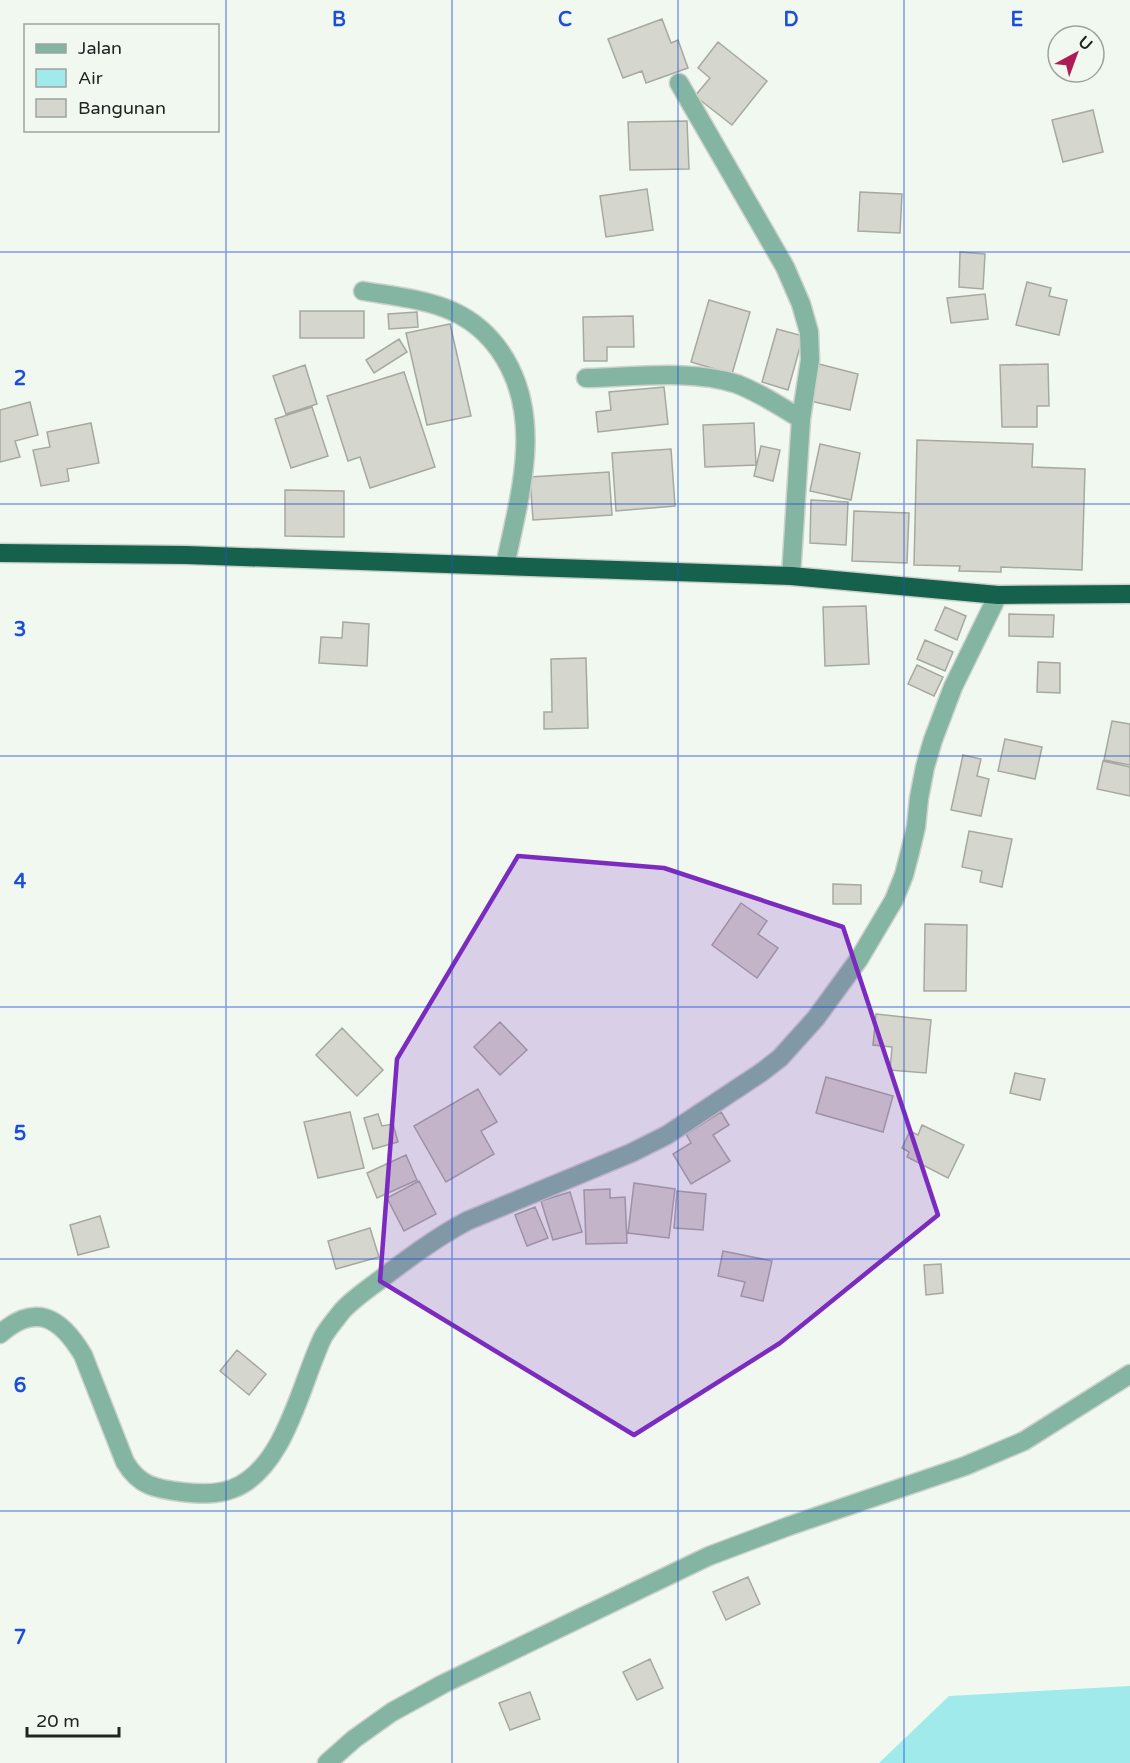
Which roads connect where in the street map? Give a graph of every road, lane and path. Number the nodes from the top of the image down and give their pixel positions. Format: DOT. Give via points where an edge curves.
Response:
graph roads {
  1 [pos="679,83"];
  2 [pos="363,291"];
  3 [pos="586,378"];
  4 [pos="801,419"];
  5 [pos="0,553"];
  6 [pos="505,566"];
  7 [pos="791,576"];
  8 [pos="1130,594"];
  9 [pos="998,595"];
  10 [pos="0,1335"];
  11 [pos="1130,1374"];
  12 [pos="327,1763"];
  1 -- 4 [label="street" via="785,267 801,304 809,332 810,360"];
  2 -- 6 [label="street" via="450,310 486,333 507,361 521,399 526,443"];
  3 -- 4 [label="street" via="710,378 764,396"];
  4 -- 7 [label="street"];
  5 -- 6 [label="highway"];
  6 -- 7 [label="highway"];
  7 -- 9 [label="highway"];
  8 -- 9 [label="highway"];
  9 -- 10 [label="street" via="953,687 933,740 910,852 894,900 859,959 816,1018 780,1058 667,1135 467,1221 443,1234 362,1294 343,1310 324,1336 278,1445 260,1470 243,1484 206,1494 146,1485 125,1462 75,1341 57,1323 39,1316 21,1320"];
  11 -- 12 [label="street" via="1024,1440 965,1466 709,1556 443,1684 392,1713"];
}
